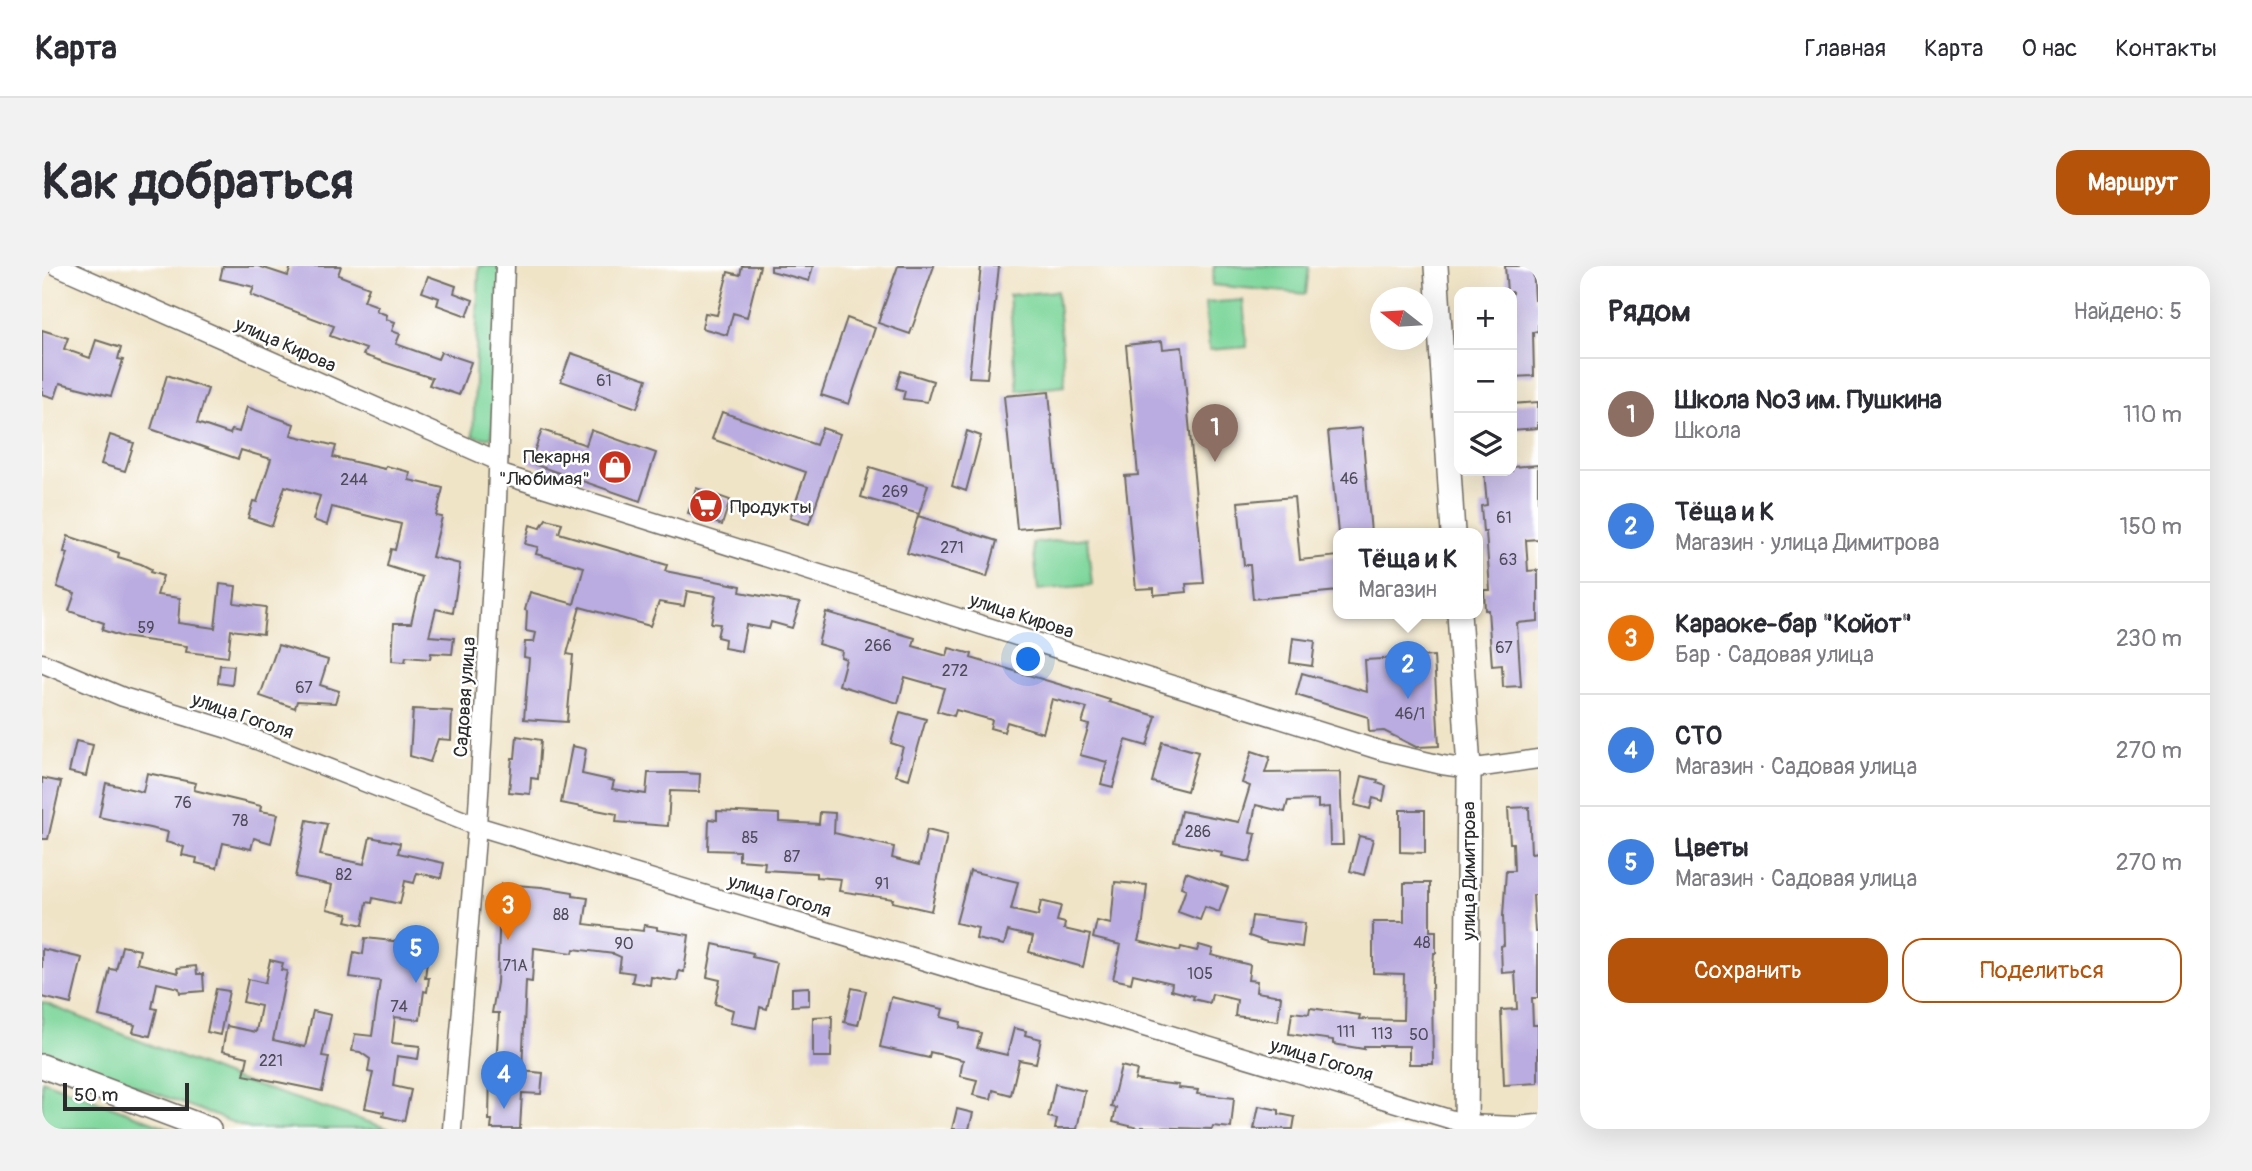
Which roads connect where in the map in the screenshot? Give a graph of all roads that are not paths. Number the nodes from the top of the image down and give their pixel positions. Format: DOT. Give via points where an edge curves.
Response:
graph roads {
  1 [pos="58,266"];
  2 [pos="505,266"];
  3 [pos="1436,266"];
  4 [pos="498,467"];
  5 [pos="1453,528"];
  6 [pos="1459,619"];
  7 [pos="42,663"];
  8 [pos="1538,759"];
  9 [pos="1469,769"];
  10 [pos="477,825"];
  11 [pos="42,1066"];
  12 [pos="1538,1124"];
  13 [pos="1466,1127"];
  14 [pos="1520,1128"];
  15 [pos="209,1129"];
  16 [pos="452,1129"];
  1 -- 4 [label="street, улица Кирова"];
  2 -- 4 [label="street, Садовая улица"];
  3 -- 5 [label="street"];
  4 -- 9 [label="street, улица Кирова" via="1354,743"];
  4 -- 10 [label="street, Садовая улица"];
  6 -- 9 [label="street, улица Димитрова"];
  7 -- 10 [label="street, улица Гоголя" via="123,697 231,730"];
  8 -- 9 [label="street, улица Кирова"];
  9 -- 13 [label="street, улица Димитрова"];
  10 -- 13 [label="street, улица Гоголя"];
  10 -- 16 [label="street, Садовая улица"];
  11 -- 15 [label="street"];
  12 -- 14 [label="street, улица Гоголя"];
  13 -- 14 [label="street, улица Гоголя"];
}
